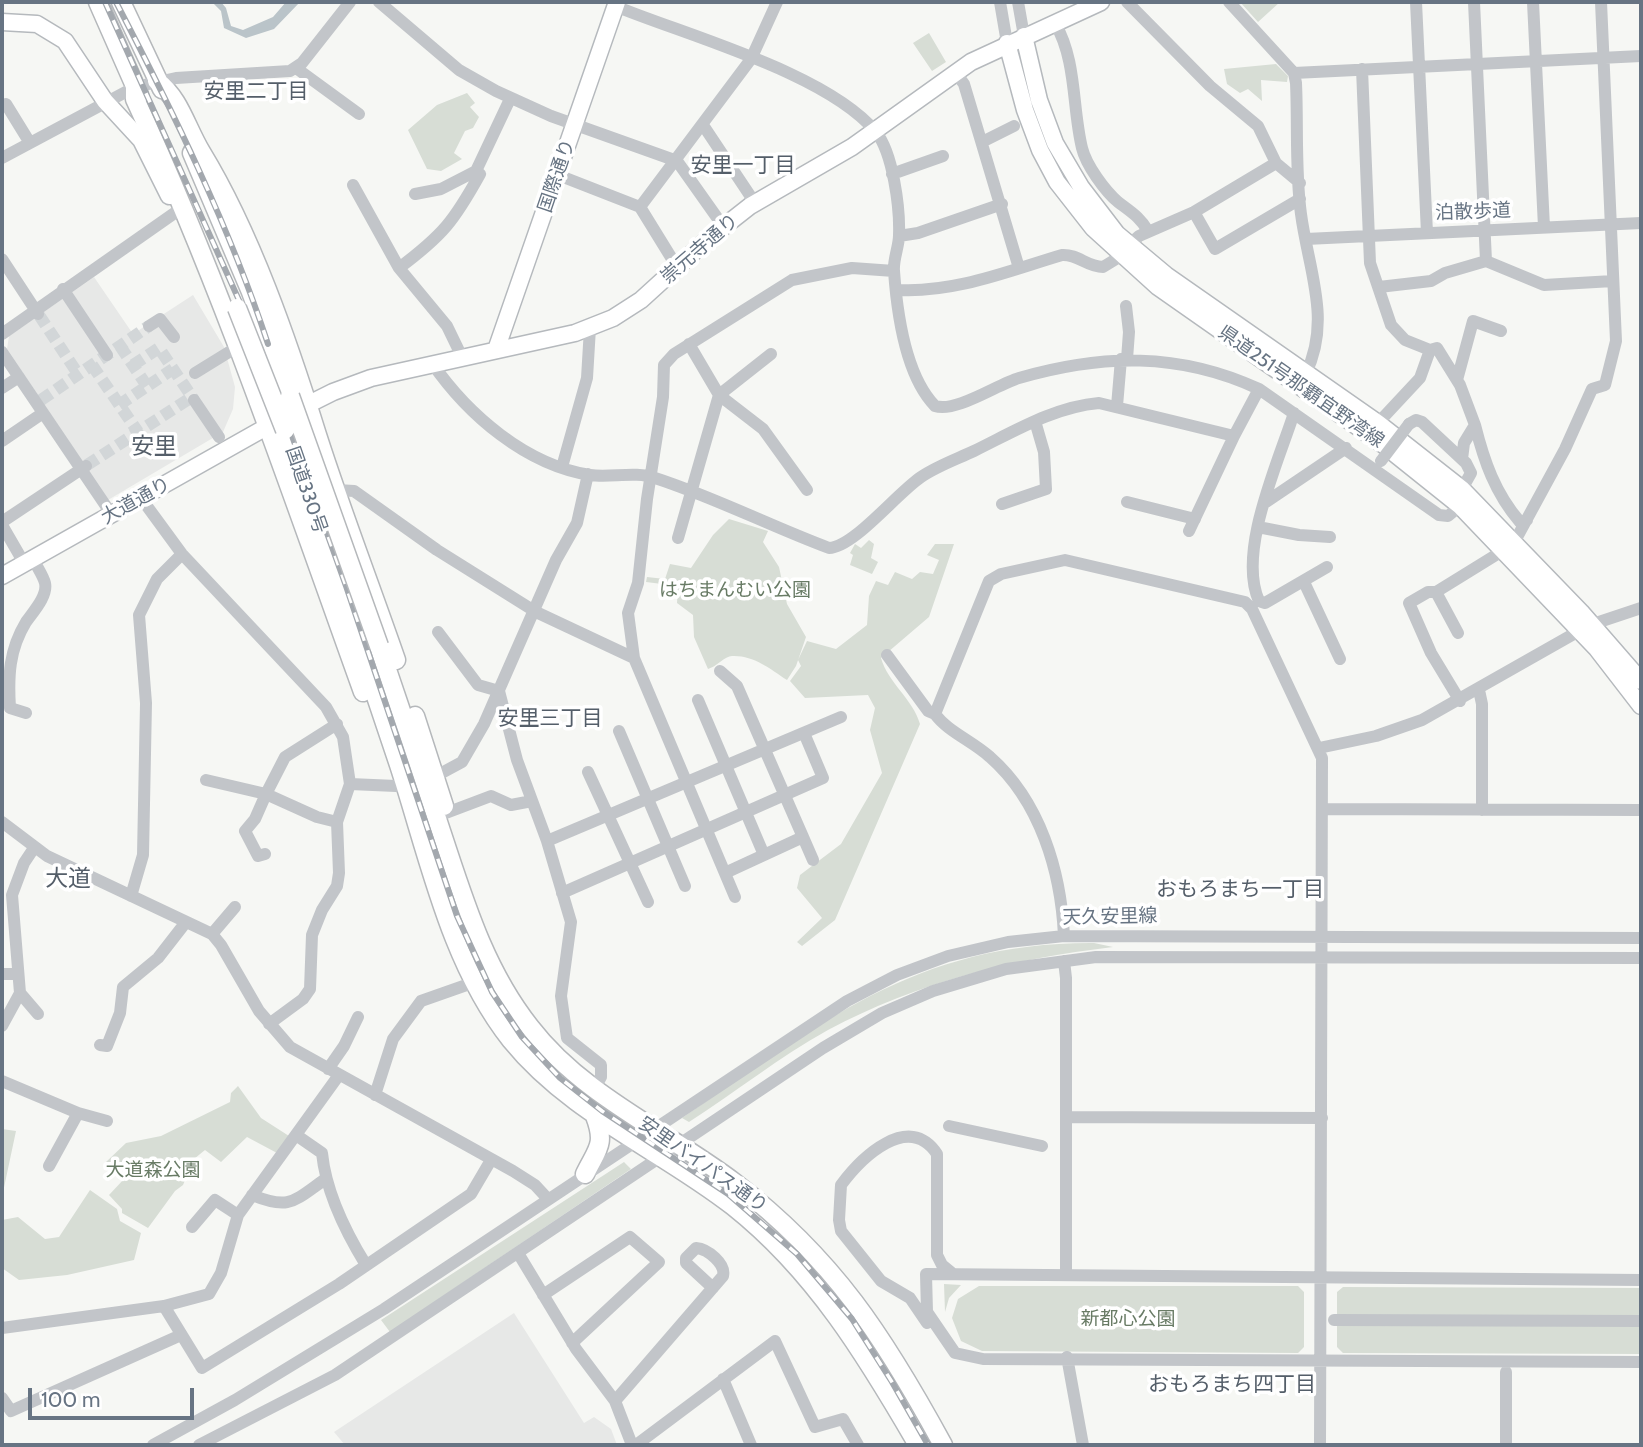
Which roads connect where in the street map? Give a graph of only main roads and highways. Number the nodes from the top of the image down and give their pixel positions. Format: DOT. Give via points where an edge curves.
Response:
graph roads {
  1 [pos="98,2"];
  2 [pos="121,2"];
  3 [pos="1101,2"];
  4 [pos="616,4"];
  5 [pos="2,22"];
  6 [pos="1024,36"];
  7 [pos="1007,43"];
  8 [pos="157,80"];
  9 [pos="1125,250"];
  10 [pos="233,314"];
  11 [pos="496,350"];
  12 [pos="308,403"];
  13 [pos="269,425"];
  14 [pos="1509,546"];
  15 [pos="2,576"];
  16 [pos="1586,628"];
  17 [pos="371,649"];
  18 [pos="1641,681"];
  19 [pos="1641,706"];
  20 [pos="460,892"];
  21 [pos="444,906"];
  22 [pos="502,985"];
  23 [pos="595,1116"];
  24 [pos="585,1174"];
  25 [pos="918,1445"];
  26 [pos="943,1445"];
  1 -- 10 [label="highway, 国道330号" via="199,218"];
  2 -- 8 [label="highway"];
  3 -- 6 [label="main road, 崇元寺通り"];
  4 -- 11 [label="main road, 国際通り"];
  5 -- 10 [label="main road" via="37,24 71,48 105,101 141,141 202,274"];
  6 -- 7 [label="main road, 崇元寺通り"];
  6 -- 9 [label="main road, 県道251号那覇宜野湾線" via="1055,143"];
  7 -- 9 [label="main road, 県道251号那覇宜野湾線" via="1027,117 1048,165 1079,213"];
  7 -- 11 [label="main road, 崇元寺通り" via="956,73 876,132 755,203 640,300 590,328"];
  8 -- 12 [label="highway" via="170,91 214,171"];
  8 -- 17 [label="highway, 国道330号, bridge" via="255,301"];
  9 -- 14 [label="main road, 県道251号那覇宜野湾線" via="1158,287 1385,446"];
  9 -- 14 [label="main road, 県道251号那覇宜野湾線" via="1378,423 1462,489"];
  10 -- 13 [label="highway"];
  10 -- 17 [label="highway, 国道330号, bridge" via="285,430"];
  11 -- 12 [label="main road, 崇元寺通り" via="371,378"];
  12 -- 13 [label="main road, 崇元寺通り"];
  12 -- 22 [label="highway"];
  13 -- 15 [label="main road, 大道通り"];
  13 -- 21 [label="highway" via="432,892"];
  14 -- 16 [label="main road, 県道251号那覇宜野湾線"];
  16 -- 18 [label="main road, 県道251号那覇宜野湾線"];
  16 -- 19 [label="main road, 県道251号那覇宜野湾線"];
  17 -- 20 [label="highway, 国道330号"];
  17 -- 21 [label="highway, 国道330号"];
  20 -- 22 [label="highway, 安里バイパス通り"];
  21 -- 23 [label="highway, 安里バイパス通り" via="493,1014 524,1055"];
  22 -- 26 [label="highway, 安里バイパス通り" via="539,1038 596,1088 774,1214 837,1278 905,1375"];
  23 -- 24 [label="highway" via="601,1144"];
  23 -- 25 [label="highway, 安里バイパス通り" via="741,1213 804,1274 852,1334"];
}
